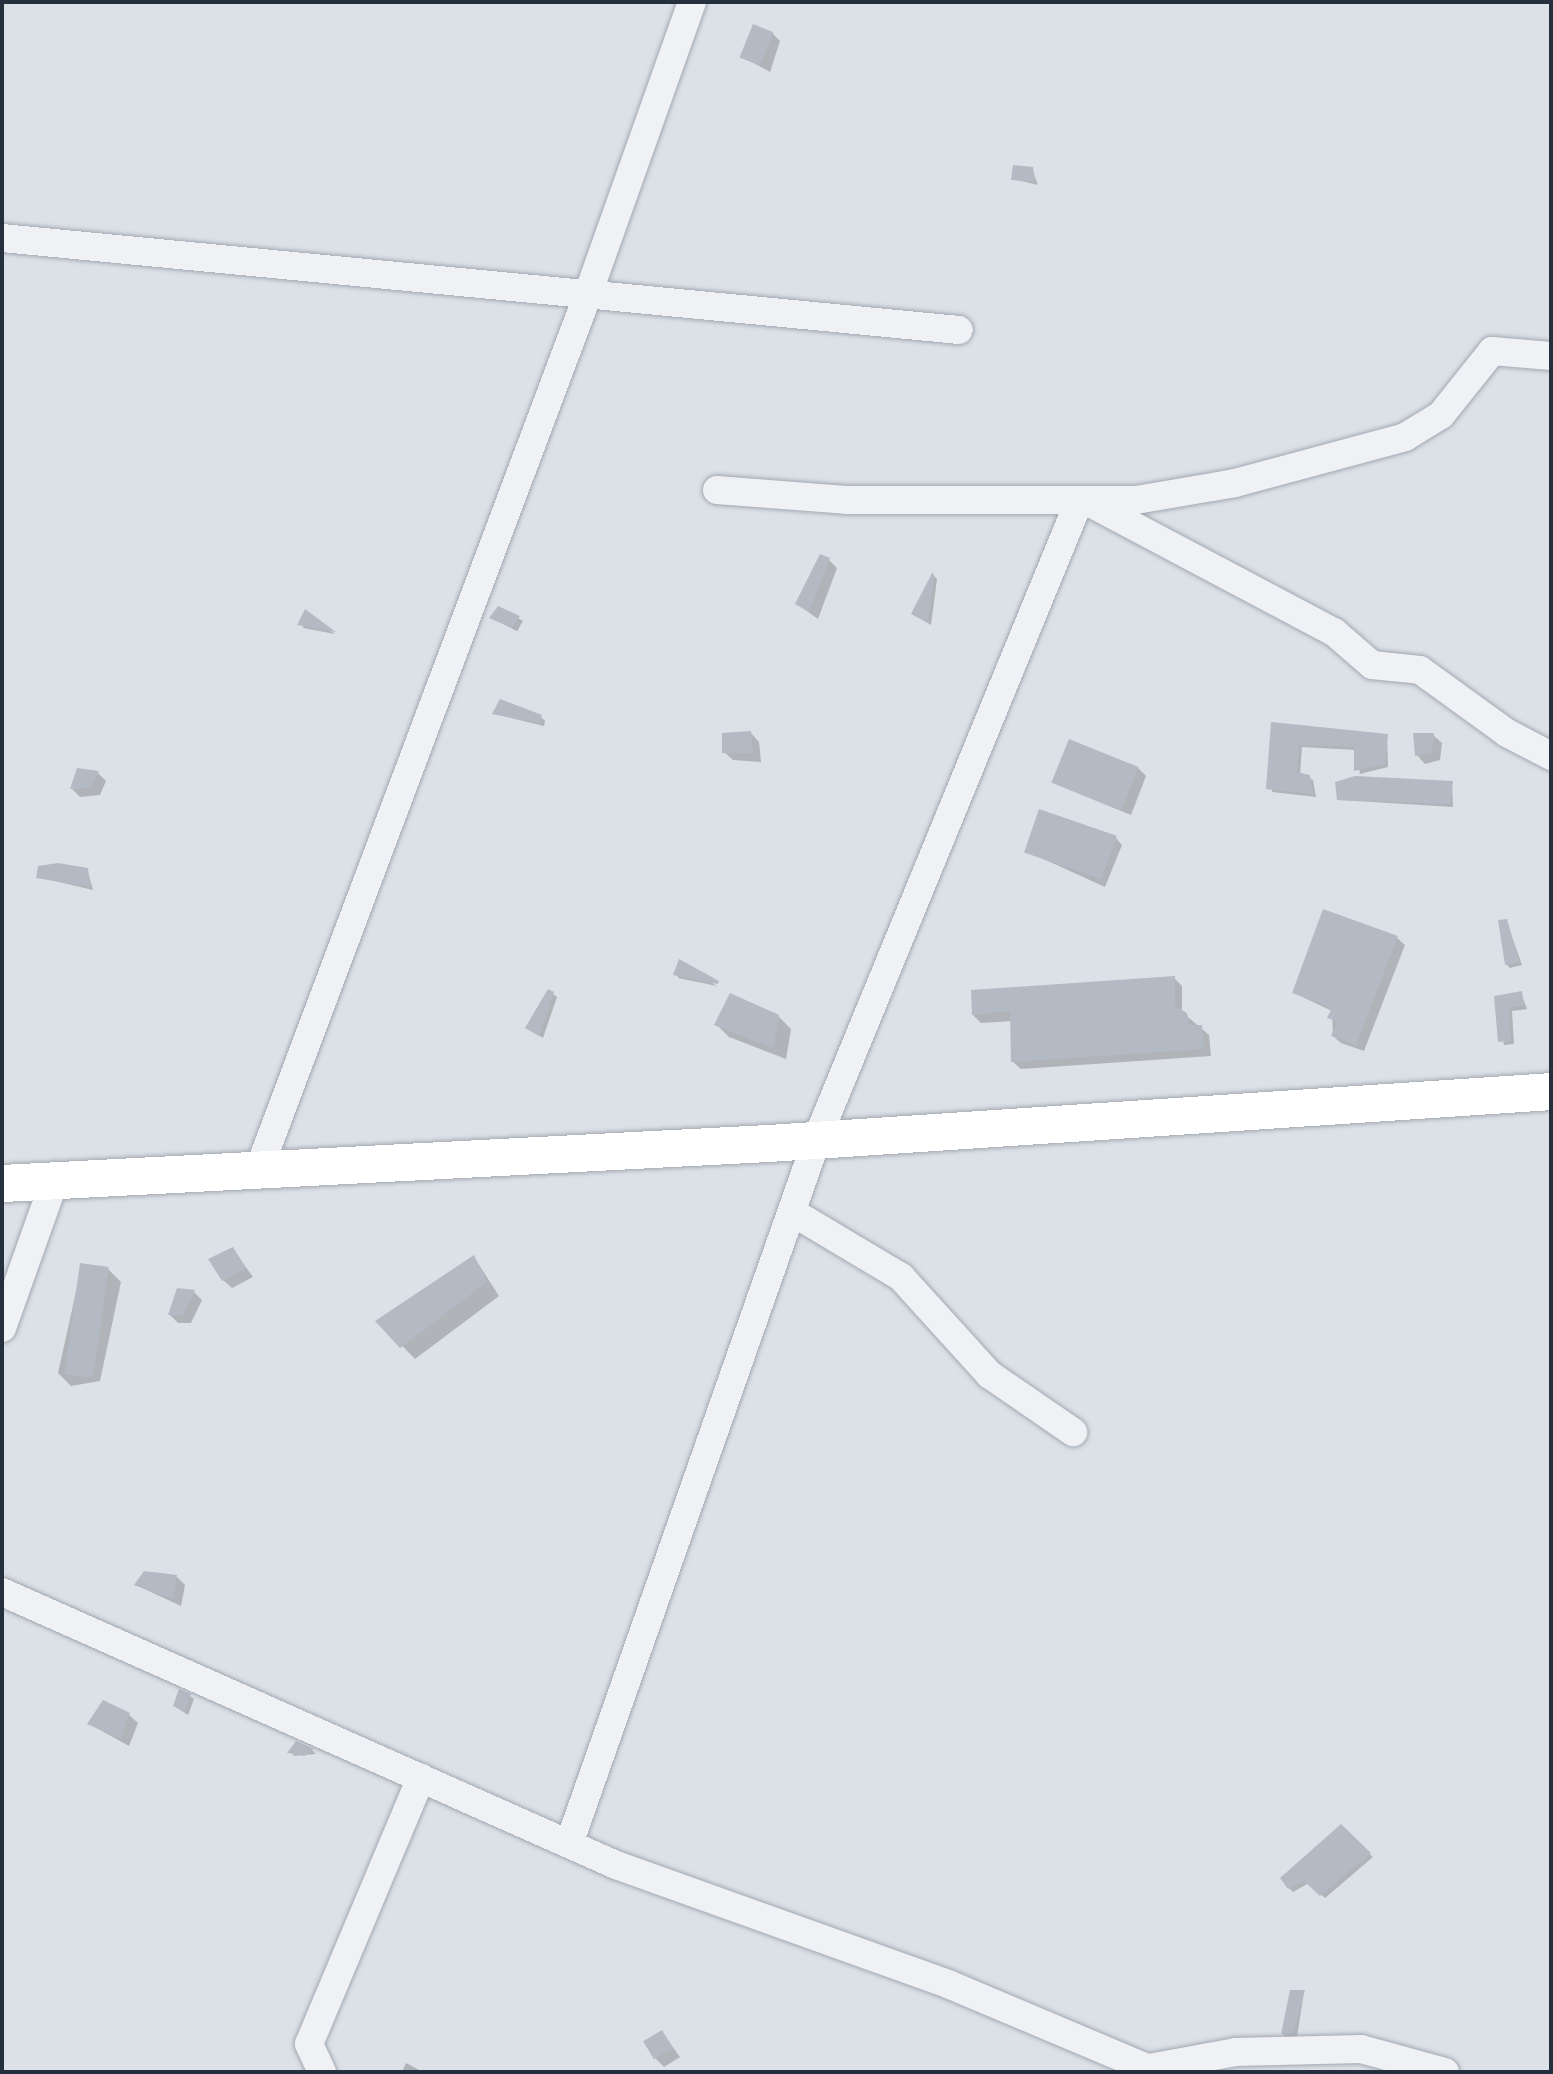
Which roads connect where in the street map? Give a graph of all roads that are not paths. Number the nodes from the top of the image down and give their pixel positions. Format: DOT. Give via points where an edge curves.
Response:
graph roads {
  1 [pos="692,2"];
  2 [pos="2,238"];
  3 [pos="589,295"];
  4 [pos="959,330"];
  5 [pos="1551,356"];
  6 [pos="717,490"];
  7 [pos="1084,503"];
  8 [pos="1551,756"];
  9 [pos="1551,1091"];
  10 [pos="817,1139"];
  11 [pos="259,1169"];
  12 [pos="55,1179"];
  13 [pos="2,1183"];
  14 [pos="792,1212"];
  15 [pos="2,1328"];
  16 [pos="1073,1432"];
  17 [pos="2,1592"];
  18 [pos="421,1778"];
  19 [pos="569,1844"];
  20 [pos="1153,2070"];
  21 [pos="322,2072"];
  22 [pos="1445,2072"];
  1 -- 3 [label="street"];
  2 -- 3 [label="street"];
  3 -- 4 [label="street"];
  3 -- 11 [label="street"];
  5 -- 7 [label="street" via="1492,351 1441,415 1405,437 1235,482"];
  6 -- 7 [label="street" via="846,500"];
  7 -- 8 [label="street" via="1334,632 1372,665 1420,670 1507,733"];
  7 -- 10 [label="street"];
  9 -- 10 [label="main road"];
  10 -- 11 [label="main road"];
  10 -- 14 [label="street"];
  11 -- 12 [label="main road"];
  12 -- 13 [label="main road"];
  12 -- 15 [label="street"];
  14 -- 16 [label="street" via="901,1277 990,1376"];
  14 -- 19 [label="street"];
  17 -- 18 [label="street"];
  18 -- 19 [label="street"];
  18 -- 21 [label="street" via="309,2044"];
  19 -- 20 [label="street" via="948,1984"];
  20 -- 22 [label="street" via="1235,2052 1361,2049"];
}
